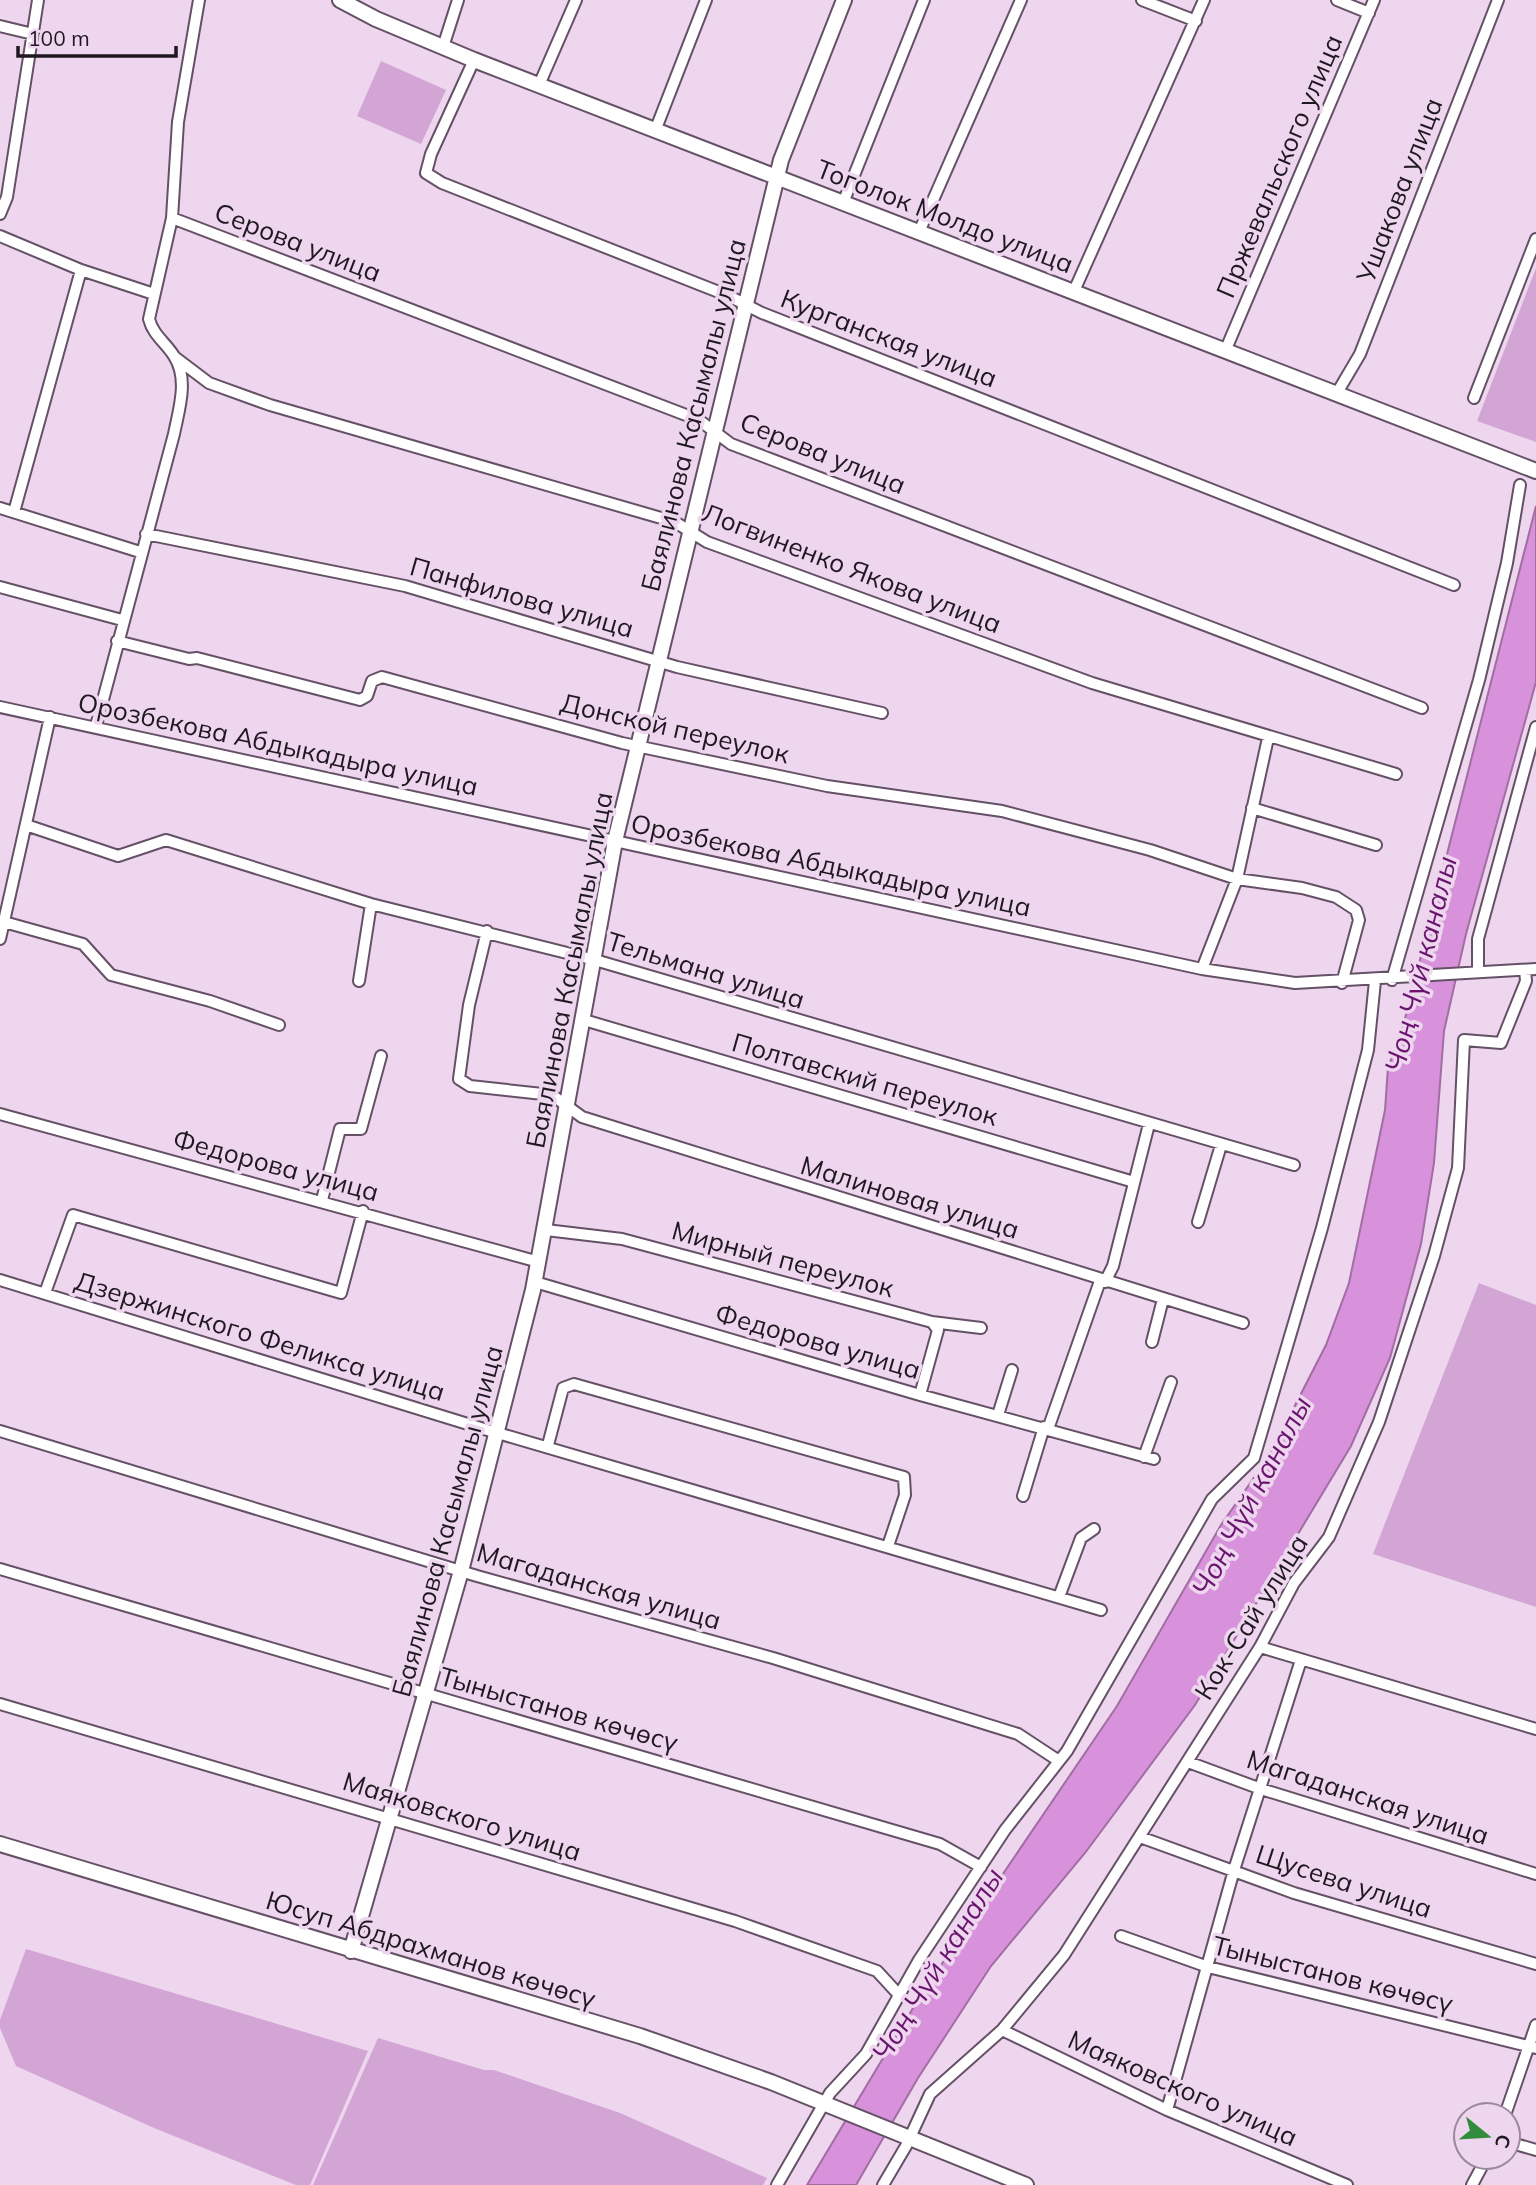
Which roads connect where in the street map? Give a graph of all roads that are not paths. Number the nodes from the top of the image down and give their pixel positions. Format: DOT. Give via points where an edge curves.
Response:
graph roads {
  1 [pos="38,0"];
  2 [pos="199,0"];
  3 [pos="340,0"];
  4 [pos="458,0"];
  5 [pos="576,0"];
  6 [pos="706,0"];
  7 [pos="844,0"];
  8 [pos="923,0"];
  9 [pos="1021,0"];
  10 [pos="1142,0"];
  11 [pos="1204,0"];
  12 [pos="1337,0"];
  13 [pos="1374,0"];
  14 [pos="1498,0"];
  15 [pos="1369,13"];
  16 [pos="1196,20"];
  17 [pos="0,26"];
  18 [pos="33,34"];
  19 [pos="443,47"];
  20 [pos="474,60"];
  21 [pos="539,85"];
  22 [pos="655,131"];
  23 [pos="776,177"];
  24 [pos="843,203"];
  25 [pos="0,214"];
  26 [pos="172,218"];
  27 [pos="919,232"];
  28 [pos="0,236"];
  29 [pos="1536,239"];
  30 [pos="81,270"];
  31 [pos="1074,291"];
  32 [pos="155,294"];
  33 [pos="745,306"];
  34 [pos="1226,349"];
  35 [pos="176,358"];
  36 [pos="1337,393"];
  37 [pos="1474,398"];
  38 [pos="715,430"];
  39 [pos="1533,470"];
  40 [pos="1520,485"];
  41 [pos="0,508"];
  42 [pos="14,512"];
  43 [pos="690,533"];
  44 [pos="146,534"];
  45 [pos="140,552"];
  46 [pos="1454,584"];
  47 [pos="0,587"];
  48 [pos="122,621"];
  49 [pos="117,641"];
  50 [pos="659,659"];
  51 [pos="0,706"];
  52 [pos="1422,708"];
  53 [pos="882,713"];
  54 [pos="50,717"];
  55 [pos="96,726"];
  56 [pos="1536,727"];
  57 [pos="1268,738"];
  58 [pos="638,746"];
  59 [pos="1532,756"];
  60 [pos="1396,774"];
  61 [pos="1252,808"];
  62 [pos="26,825"];
  63 [pos="615,841"];
  64 [pos="1376,845"];
  65 [pos="1237,879"];
  66 [pos="371,904"];
  67 [pos="4,922"];
  68 [pos="487,931"];
  69 [pos="0,939"];
  70 [pos="595,960"];
  71 [pos="1202,970"];
  72 [pos="1531,970"];
  73 [pos="1474,973"];
  74 [pos="1397,979"];
  75 [pos="359,981"];
  76 [pos="1375,981"];
  77 [pos="1342,982"];
  78 [pos="584,1020"];
  79 [pos="279,1025"];
  80 [pos="381,1056"];
  81 [pos="568,1107"];
  82 [pos="0,1114"];
  83 [pos="1149,1124"];
  84 [pos="1221,1145"];
  85 [pos="1294,1165"];
  86 [pos="1134,1182"];
  87 [pos="322,1200"];
  88 [pos="363,1211"];
  89 [pos="1198,1222"];
  90 [pos="546,1230"];
  91 [pos="539,1262"];
  92 [pos="0,1280"];
  93 [pos="1102,1281"];
  94 [pos="535,1282"];
  95 [pos="45,1293"];
  96 [pos="1163,1299"];
  97 [pos="932,1322"];
  98 [pos="1243,1323"];
  99 [pos="981,1328"];
  100 [pos="1153,1342"];
  101 [pos="1012,1370"];
  102 [pos="1171,1382"];
  103 [pos="920,1395"];
  104 [pos="998,1415"];
  105 [pos="1046,1428"];
  106 [pos="0,1432"];
  107 [pos="499,1432"];
  108 [pos="548,1445"];
  109 [pos="1023,1496"];
  110 [pos="1094,1529"];
  111 [pos="888,1546"];
  112 [pos="0,1569"];
  113 [pos="461,1571"];
  114 [pos="1059,1597"];
  115 [pos="1101,1610"];
  116 [pos="1260,1647"];
  117 [pos="1301,1660"];
  118 [pos="427,1694"];
  119 [pos="0,1704"];
  120 [pos="1536,1729"];
  121 [pos="1059,1761"];
  122 [pos="1188,1762"];
  123 [pos="1261,1788"];
  124 [pos="390,1819"];
  125 [pos="1140,1837"];
  126 [pos="0,1844"];
  127 [pos="981,1867"];
  128 [pos="1234,1870"];
  129 [pos="1536,1874"];
  130 [pos="1121,1936"];
  131 [pos="351,1951"];
  132 [pos="1536,1964"];
  133 [pos="1208,1968"];
  134 [pos="900,1996"];
  135 [pos="1536,2025"];
  136 [pos="1002,2030"];
  137 [pos="1532,2047"];
  138 [pos="1511,2101"];
  139 [pos="824,2103"];
  140 [pos="1167,2110"];
  141 [pos="903,2136"];
  142 [pos="777,2185"];
  143 [pos="883,2185"];
  144 [pos="1026,2185"];
  145 [pos="1347,2185"];
  1 -- 18 [label="street"];
  2 -- 26 [label="street, Логвиненко Якова улица" via="178,122"];
  3 -- 19 [label="main road, Тоголок Молдо улица"];
  4 -- 19 [label="street"];
  5 -- 21 [label="street"];
  6 -- 22 [label="street"];
  7 -- 23 [label="main road, Баялинова Касымалы улица"];
  8 -- 24 [label="street"];
  9 -- 27 [label="street"];
  10 -- 16 [label="street"];
  11 -- 16 [label="street"];
  12 -- 15 [label="street"];
  13 -- 15 [label="street, Пржевальского улица"];
  14 -- 36 [label="street, Ушакова улица" via="1360,354"];
  15 -- 34 [label="street, Пржевальского улица"];
  16 -- 31 [label="street"];
  17 -- 18 [label="street"];
  18 -- 25 [label="street" via="7,197"];
  19 -- 20 [label="main road, Тоголок Молдо улица"];
  20 -- 21 [label="main road, Тоголок Молдо улица"];
  20 -- 33 [label="street, Курганская улица" via="430,154 426,173"];
  21 -- 22 [label="main road, Тоголок Молдо улица"];
  22 -- 23 [label="main road, Тоголок Молдо улица"];
  23 -- 24 [label="main road, Тоголок Молдо улица"];
  23 -- 33 [label="main road, Баялинова Касымалы улица"];
  24 -- 27 [label="main road, Тоголок Молдо улица"];
  26 -- 32 [label="street, Логвиненко Якова улица"];
  26 -- 38 [label="street, Серова улица"];
  27 -- 31 [label="main road, Тоголок Молдо улица"];
  28 -- 30 [label="street"];
  29 -- 37 [label="street"];
  30 -- 32 [label="street"];
  30 -- 42 [label="street"];
  31 -- 34 [label="main road, Тоголок Молдо улица"];
  32 -- 35 [label="street, Логвиненко Якова улица" via="151,329"];
  33 -- 38 [label="main road, Баялинова Касымалы улица"];
  33 -- 46 [label="street, Курганская улица"];
  34 -- 36 [label="main road, Тоголок Молдо улица"];
  35 -- 43 [label="street, Логвиненко Якова улица" via="209,383 270,405 675,522"];
  35 -- 44 [label="street" via="183,385"];
  36 -- 39 [label="main road, Тоголок Молдо улица"];
  38 -- 43 [label="main road, Баялинова Касымалы улица"];
  38 -- 52 [label="street, Серова улица" via="731,444"];
  40 -- 74 [label="street" via="1479,680"];
  41 -- 42 [label="street"];
  42 -- 45 [label="street"];
  43 -- 50 [label="main road, Баялинова Касымалы улица"];
  43 -- 57 [label="street, Логвиненко Якова улица" via="1092,683"];
  44 -- 45 [label="street"];
  44 -- 50 [label="street, Панфилова улица" via="405,586"];
  45 -- 48 [label="street"];
  47 -- 48 [label="street"];
  48 -- 49 [label="street"];
  49 -- 55 [label="street"];
  49 -- 58 [label="street, Донской переулок" via="360,700 367,696 372,681 382,677"];
  50 -- 53 [label="street, Панфилова улица" via="677,667"];
  50 -- 58 [label="main road, Баялинова Касымалы улица"];
  51 -- 54 [label="street, Орозбекова Абдыкадыра улица"];
  54 -- 55 [label="street, Орозбекова Абдыкадыра улица"];
  54 -- 62 [label="street"];
  55 -- 63 [label="street, Орозбекова Абдыкадыра улица"];
  56 -- 59 [label="street"];
  57 -- 60 [label="street, Логвиненко Якова улица"];
  57 -- 61 [label="street"];
  58 -- 63 [label="main road, Баялинова Касымалы улица"];
  58 -- 65 [label="street, Донской переулок" via="827,786 1002,811 1150,850"];
  59 -- 73 [label="street" via="1478,939"];
  61 -- 64 [label="street"];
  61 -- 65 [label="street"];
  62 -- 66 [label="street, Тельмана улица" via="118,856 166,840"];
  62 -- 67 [label="street"];
  63 -- 70 [label="main road, Баялинова Касымалы улица"];
  63 -- 71 [label="street, Орозбекова Абдыкадыра улица"];
  65 -- 71 [label="street"];
  65 -- 77 [label="street, Донской переулок" via="1302,888 1336,897 1356,910 1359,920"];
  66 -- 68 [label="street, Тельмана улица"];
  66 -- 75 [label="street"];
  67 -- 69 [label="street"];
  67 -- 79 [label="street" via="83,944 111,975"];
  68 -- 70 [label="street, Тельмана улица"];
  68 -- 81 [label="street, Малиновая улица" via="469,1005 459,1079 470,1086 552,1094"];
  70 -- 78 [label="main road, Баялинова Касымалы улица"];
  70 -- 83 [label="street, Тельмана улица"];
  71 -- 77 [label="street, Орозбекова Абдыкадыра улица" via="1295,983"];
  72 -- 73 [label="street, Орозбекова Абдыкадыра улица"];
  72 -- 116 [label="street, Кок-Сай улица" via="1501,1043 1465,1041 1458,1168 1379,1422 1329,1537 1294,1583"];
  73 -- 74 [label="street, Орозбекова Абдыкадыра улица"];
  74 -- 76 [label="street, Орозбекова Абдыкадыра улица"];
  76 -- 77 [label="street, Орозбекова Абдыкадыра улица"];
  76 -- 121 [label="street" via="1368,1050 1322,1228 1254,1458 1212,1499"];
  78 -- 81 [label="main road, Баялинова Касымалы улица"];
  78 -- 86 [label="street, Полтавский переулок"];
  80 -- 87 [label="street" via="361,1129 340,1129"];
  81 -- 90 [label="main road, Баялинова Касымалы улица"];
  81 -- 93 [label="street, Малиновая улица" via="582,1117"];
  82 -- 87 [label="street, Федорова улица"];
  83 -- 84 [label="street, Тельмана улица"];
  83 -- 86 [label="street"];
  84 -- 85 [label="street, Тельмана улица"];
  84 -- 89 [label="street"];
  86 -- 93 [label="street" via="1114,1266"];
  87 -- 88 [label="street, Федорова улица"];
  88 -- 91 [label="street, Федорова улица"];
  88 -- 95 [label="street" via="341,1293 74,1215"];
  90 -- 91 [label="main road, Баялинова Касымалы улица"];
  90 -- 97 [label="street, Мирный переулок" via="622,1238"];
  91 -- 94 [label="main road, Баялинова Касымалы улица"];
  92 -- 95 [label="street, Дзержинского Феликса улица"];
  93 -- 96 [label="street, Малиновая улица"];
  93 -- 105 [label="street"];
  94 -- 103 [label="street, Федорова улица"];
  94 -- 107 [label="main road, Баялинова Касымалы улица"];
  95 -- 107 [label="street, Дзержинского Феликса улица"];
  96 -- 98 [label="street, Малиновая улица"];
  96 -- 100 [label="street"];
  97 -- 99 [label="street, Мирный переулок"];
  97 -- 103 [label="street" via="939,1330"];
  101 -- 104 [label="street"];
  102 -- 105 [label="street, Федорова улица" via="1149,1458"];
  103 -- 104 [label="street, Федорова улица"];
  104 -- 105 [label="street, Федорова улица"];
  105 -- 109 [label="street"];
  106 -- 113 [label="street, Магаданская улица"];
  107 -- 108 [label="street, Дзержинского Феликса улица"];
  107 -- 113 [label="main road, Баялинова Касымалы улица"];
  108 -- 111 [label="street, Дзержинского Феликса улица"];
  108 -- 111 [label="street" via="563,1388 574,1384 904,1476 905,1495"];
  110 -- 114 [label="street" via="1082,1538"];
  111 -- 114 [label="street, Дзержинского Феликса улица"];
  112 -- 118 [label="street, Тыныстанов көчөсү"];
  113 -- 118 [label="main road, Баялинова Касымалы улица"];
  113 -- 121 [label="street, Магаданская улица" via="773,1658 1018,1734"];
  114 -- 115 [label="street, Дзержинского Феликса улица"];
  116 -- 117 [label="street"];
  116 -- 122 [label="street, Кок-Сай улица"];
  117 -- 120 [label="street"];
  117 -- 123 [label="street"];
  118 -- 124 [label="main road, Баялинова Касымалы улица"];
  118 -- 127 [label="street, Тыныстанов көчөсү" via="940,1844"];
  119 -- 124 [label="street, Маяковского улица"];
  121 -- 127 [label="street"];
  122 -- 123 [label="street, Магаданская улица"];
  122 -- 125 [label="street, Кок-Сай улица"];
  123 -- 128 [label="street"];
  123 -- 129 [label="street, Магаданская улица"];
  124 -- 131 [label="main road, Баялинова Касымалы улица"];
  124 -- 134 [label="street, Маяковского улица" via="735,1921 877,1971"];
  125 -- 128 [label="street, Щусева улица"];
  125 -- 136 [label="street, Кок-Сай улица" via="1064,1955"];
  126 -- 131 [label="main road, Юсуп Абдрахманов көчөсү"];
  127 -- 134 [label="street"];
  128 -- 132 [label="street, Щусева улица" via="1309,1898"];
  128 -- 133 [label="street"];
  130 -- 133 [label="street, Тыныстанов көчөсү"];
  131 -- 139 [label="main road, Юсуп Абдрахманов көчөсү" via="640,2036"];
  133 -- 137 [label="street, Тыныстанов көчөсү"];
  133 -- 140 [label="street"];
  134 -- 139 [label="street" via="866,2054"];
  135 -- 137 [label="street"];
  136 -- 140 [label="street, Маяковского улица"];
  136 -- 141 [label="street, Кок-Сай улица" via="930,2094"];
  137 -- 138 [label="street"];
  139 -- 141 [label="main road, Юсуп Абдрахманов көчөсү"];
  139 -- 142 [label="street"];
  140 -- 145 [label="street, Маяковского улица"];
  141 -- 143 [label="street, Кок-Сай улица"];
  141 -- 144 [label="main road, Юсуп Абдрахманов көчөсү"];
}
